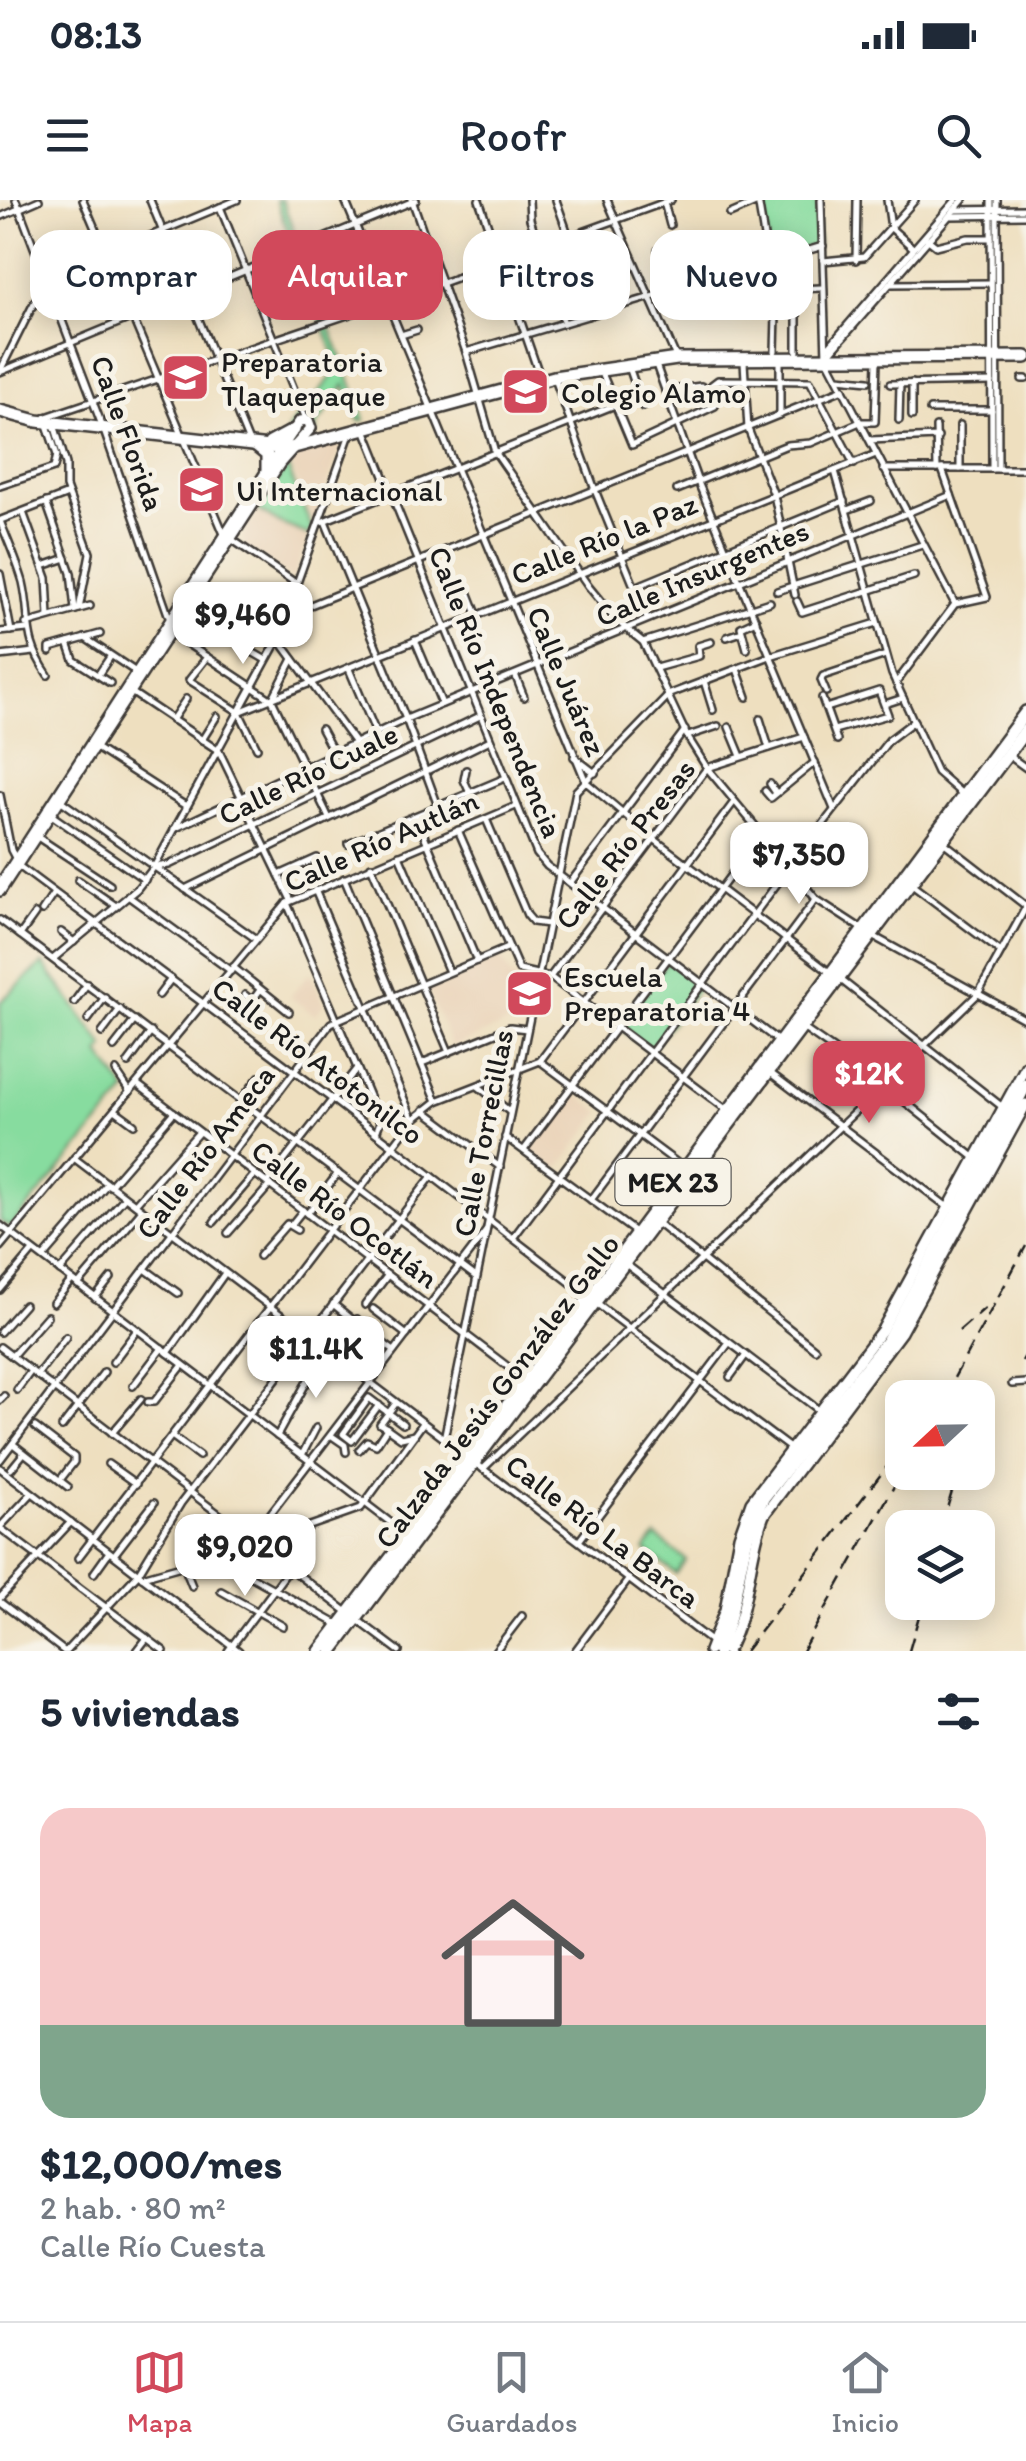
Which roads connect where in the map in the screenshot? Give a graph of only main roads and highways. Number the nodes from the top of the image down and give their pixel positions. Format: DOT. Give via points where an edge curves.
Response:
graph roads {
  1 [pos="828,353"];
  2 [pos="1026,353"];
  3 [pos="994,354"];
  4 [pos="778,355"];
  5 [pos="676,357"];
  6 [pos="540,377"];
  7 [pos="0,408"];
  8 [pos="432,408"];
  9 [pos="294,430"];
  10 [pos="277,444"];
  11 [pos="267,471"];
  12 [pos="227,537"];
  13 [pos="169,627"];
  14 [pos="1026,712"];
  15 [pos="1024,732"];
  16 [pos="1005,740"];
  17 [pos="92,746"];
  18 [pos="16,862"];
  19 [pos="0,888"];
  20 [pos="867,933"];
  21 [pos="834,976"];
  22 [pos="782,1045"];
  23 [pos="1026,1066"];
  24 [pos="1026,1085"];
  25 [pos="1026,1104"];
  26 [pos="1011,1112"];
  27 [pos="957,1212"];
  28 [pos="653,1217"];
  29 [pos="639,1235"];
  30 [pos="592,1300"];
  31 [pos="850,1379"];
  32 [pos="813,1441"];
  33 [pos="475,1462"];
  34 [pos="352,1616"];
  35 [pos="718,1649"];
  36 [pos="320,1651"];
  37 [pos="332,1651"];
  1 -- 3 [label="main road"];
  1 -- 3 [label="main road"];
  1 -- 4 [label="main road"];
  1 -- 4 [label="main road"];
  2 -- 3 [label="main road"];
  4 -- 5 [label="main road"];
  4 -- 5 [label="main road"];
  5 -- 6 [label="main road"];
  5 -- 6 [label="main road"];
  6 -- 8 [label="main road"];
  7 -- 10 [label="main road" via="49,420"];
  8 -- 10 [label="main road"];
  8 -- 10 [label="main road" via="350,434"];
  9 -- 10 [label="main road"];
  9 -- 10 [label="main road" via="306,420 311,428"];
  10 -- 11 [label="main road"];
  10 -- 11 [label="main road"];
  10 -- 12 [label="main road" via="280,463"];
  11 -- 12 [label="main road"];
  12 -- 13 [label="main road"];
  12 -- 13 [label="main road"];
  13 -- 17 [label="main road"];
  13 -- 17 [label="main road"];
  14 -- 16 [label="main road, Calzada Jesús González Gallo / MEX 23"];
  15 -- 16 [label="main road"];
  15 -- 20 [label="main road, Calzada Jesús González Gallo / MEX 23"];
  16 -- 20 [label="main road, Calzada Jesús González Gallo / MEX 23"];
  17 -- 18 [label="main road"];
  17 -- 18 [label="main road"];
  18 -- 19 [label="main road"];
  20 -- 21 [label="main road, Calzada Jesús González Gallo / MEX 23"];
  21 -- 22 [label="main road, Calzada Jesús González Gallo / MEX 23"];
  21 -- 22 [label="main road, Calzada Jesús González Gallo / MEX 23" via="802,1027"];
  22 -- 28 [label="main road, Calzada Jesús González Gallo / MEX 23"];
  22 -- 28 [label="main road, Calzada Jesús González Gallo / MEX 23" via="769,1072"];
  23 -- 26 [label="main road"];
  24 -- 26 [label="main road"];
  25 -- 26 [label="main road"];
  26 -- 27 [label="main road"];
  26 -- 27 [label="main road" via="980,1156"];
  27 -- 31 [label="main road" via="887,1341"];
  27 -- 32 [label="main road" via="901,1332"];
  28 -- 29 [label="main road"];
  29 -- 30 [label="main road, Calzada Jesús González Gallo / MEX 23"];
  29 -- 30 [label="main road, Calzada Jesús González Gallo / MEX 23" via="625,1263"];
  30 -- 33 [label="main road, Calzada Jesús González Gallo / MEX 23"];
  30 -- 33 [label="main road, Calzada Jesús González Gallo / MEX 23" via="525,1380"];
  31 -- 32 [label="main road"];
  31 -- 35 [label="main road" via="746,1512"];
  32 -- 35 [label="main road" via="753,1516"];
  33 -- 34 [label="main road, Calzada Jesús González Gallo / MEX 23"];
  33 -- 34 [label="main road, Calzada Jesús González Gallo / MEX 23" via="407,1535"];
  34 -- 36 [label="main road, Calzada Jesús González Gallo / MEX 23"];
  34 -- 37 [label="main road, Calzada Jesús González Gallo / MEX 23"];
}
